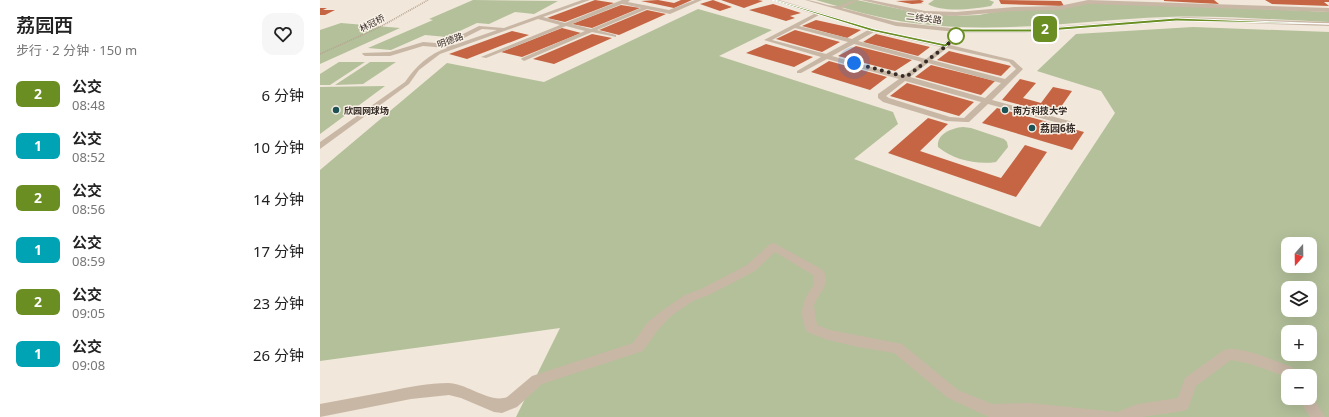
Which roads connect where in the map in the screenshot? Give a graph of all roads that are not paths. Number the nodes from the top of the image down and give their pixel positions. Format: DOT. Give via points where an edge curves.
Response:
graph roads {
  1 [pos="587,0"];
  2 [pos="699,0"];
  3 [pos="774,0"];
  4 [pos="808,0"];
  5 [pos="856,0"];
  6 [pos="864,0"];
  7 [pos="1148,0"];
  8 [pos="624,1"];
  9 [pos="1154,3"];
  10 [pos="647,7"];
  11 [pos="836,8"];
  12 [pos="1329,10"];
  13 [pos="818,14"];
  14 [pos="539,18"];
  15 [pos="1183,19"];
  16 [pos="565,24"];
  17 [pos="1329,24"];
  18 [pos="794,26"];
  19 [pos="506,29"];
  20 [pos="592,30"];
  21 [pos="873,30"];
  22 [pos="960,31"];
  23 [pos="614,36"];
  24 [pos="853,41"];
  25 [pos="453,45"];
  26 [pos="946,46"];
  27 [pos="365,54"];
  28 [pos="827,56"];
  29 [pos="484,57"];
  30 [pos="524,59"];
  31 [pos="927,60"];
  32 [pos="799,72"];
  33 [pos="906,77"];
  34 [pos="1007,82"];
  35 [pos="987,100"];
  36 [pos="1070,124"];
  37 [pos="320,146"];
  38 [pos="1281,369"];
  39 [pos="1310,405"];
  40 [pos="320,411"];
  41 [pos="1113,417"];
  42 [pos="1121,417"];
  43 [pos="1318,417"];
  1 -- 14 [label="street, 明德路"];
  2 -- 10 [label="street" via="670,12"];
  3 -- 13 [label="street"];
  4 -- 11 [label="street, 二线关路"];
  5 -- 11 [label="street"];
  6 -- 9 [label="street" via="925,13 954,14 1059,8 1088,2"];
  7 -- 9 [label="street"];
  8 -- 10 [label="street"];
  8 -- 16 [label="street"];
  9 -- 12 [label="street"];
  9 -- 15 [label="street"];
  10 -- 20 [label="street"];
  11 -- 22 [label="street, 二线关路" via="896,24"];
  13 -- 18 [label="street"];
  13 -- 21 [label="street"];
  14 -- 16 [label="street"];
  14 -- 19 [label="street, 明德路"];
  15 -- 17 [label="street, 二线关路"];
  15 -- 22 [label="street, 二线关路" via="1025,31"];
  16 -- 20 [label="street"];
  16 -- 29 [label="street"];
  18 -- 24 [label="street"];
  18 -- 28 [label="street" via="767,40"];
  19 -- 25 [label="street, 明德路"];
  19 -- 25 [label="street" via="481,27"];
  20 -- 23 [label="street"];
  20 -- 30 [label="street"];
  21 -- 24 [label="street"];
  21 -- 26 [label="street"];
  22 -- 26 [label="street"];
  24 -- 28 [label="street"];
  24 -- 31 [label="street"];
  25 -- 27 [label="street" via="418,44 390,54"];
  25 -- 37 [label="street, 明德路" via="418,68 407,83"];
  26 -- 31 [label="street"];
  26 -- 34 [label="street" via="1011,61 1020,69"];
  28 -- 32 [label="street"];
  28 -- 33 [label="street"];
  31 -- 33 [label="street"];
  31 -- 34 [label="street"];
  33 -- 35 [label="street"];
  33 -- 35 [label="street" via="881,96 886,100 949,119 966,120"];
  34 -- 35 [label="street"];
  35 -- 36 [label="street"];
  38 -- 42 [label="street" via="1247,357 1229,354 1190,382 1183,404 1138,411"];
  39 -- 43 [label="street"];
  40 -- 41 [label="street" via="411,393 449,389 502,406 512,402 537,380 638,347 653,326 667,313 689,298 751,268 774,247 819,273 820,286 810,298 806,309 812,328 828,335 897,348 953,394 991,411 1030,410"];
}
